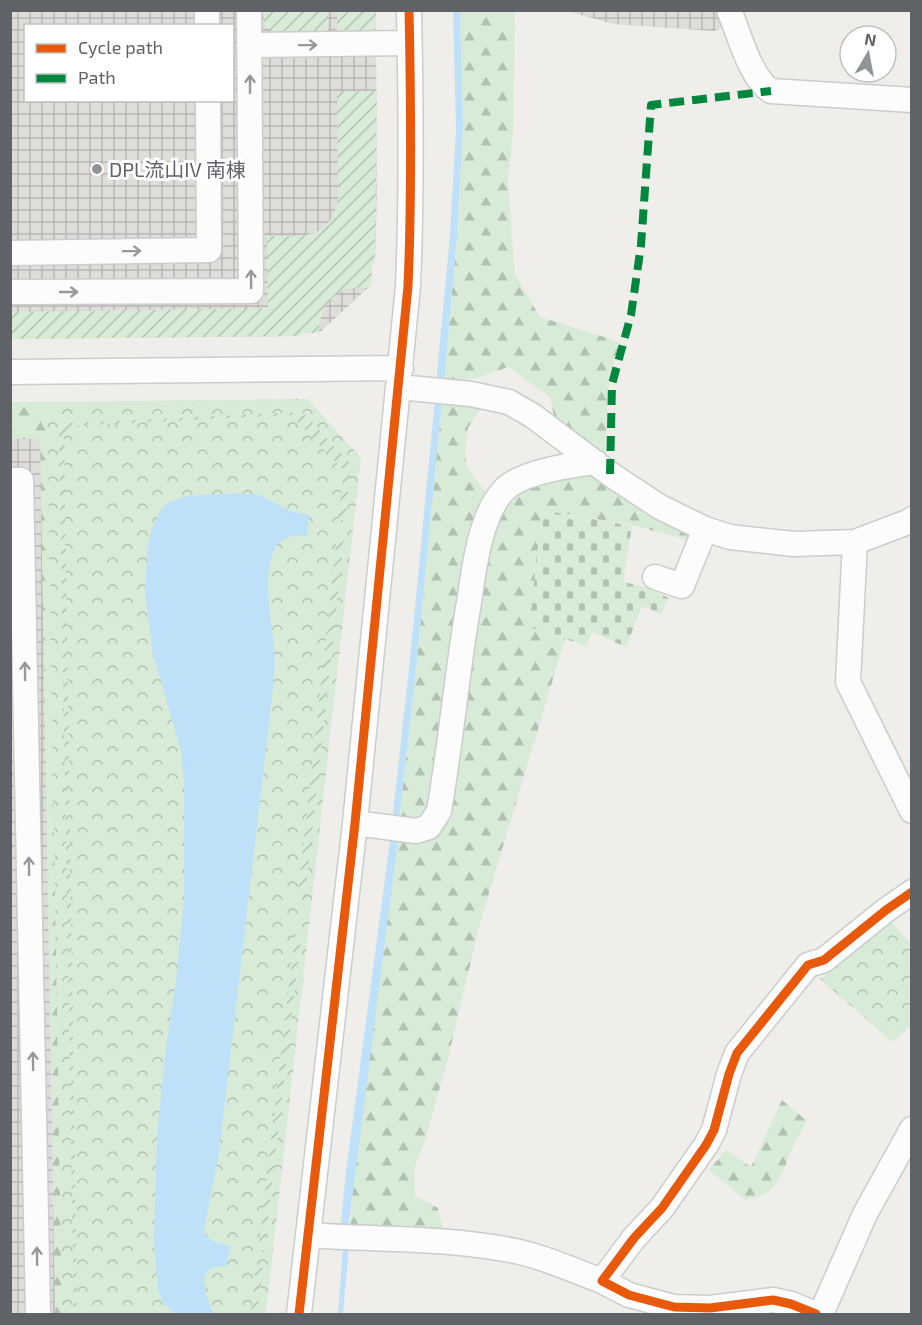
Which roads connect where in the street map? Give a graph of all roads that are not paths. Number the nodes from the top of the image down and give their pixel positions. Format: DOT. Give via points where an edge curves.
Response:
graph roads {
  1 [pos="249,10"];
  2 [pos="408,10"];
  3 [pos="729,10"];
  4 [pos="410,44"];
  5 [pos="250,45"];
  6 [pos="912,100"];
  7 [pos="208,102"];
  8 [pos="10,254"];
  9 [pos="10,292"];
  10 [pos="10,372"];
  11 [pos="400,377"];
  12 [pos="595,462"];
  13 [pos="10,480"];
  14 [pos="910,524"];
  15 [pos="705,529"];
  16 [pos="855,542"];
  17 [pos="655,577"];
  18 [pos="912,811"];
  19 [pos="355,823"];
  20 [pos="912,892"];
  21 [pos="912,1129"];
  22 [pos="308,1235"];
  23 [pos="602,1281"];
  24 [pos="38,1314"];
  25 [pos="299,1314"];
  26 [pos="816,1314"];
  27 [pos="821,1314"];
  1 -- 5 [label="street"];
  2 -- 4 [label="street"];
  3 -- 6 [label="street" via="755,73 771,91"];
  5 -- 4 [label="street, one-way"];
  4 -- 11 [label="street" via="411,205"];
  9 -- 5 [label="street, one-way" via="251,291"];
  8 -- 7 [label="street, one-way" via="209,250"];
  10 -- 11 [label="street"];
  11 -- 12 [label="street" via="440,392 509,402"];
  11 -- 19 [label="street"];
  12 -- 15 [label="street" via="660,507"];
  12 -- 19 [label="street" via="527,476 505,489 491,511 470,592 439,811 429,827 416,831"];
  24 -- 13 [label="street, one-way" via="21,480"];
  14 -- 16 [label="street"];
  15 -- 16 [label="street" via="762,542"];
  15 -- 17 [label="street" via="682,586"];
  16 -- 18 [label="street" via="848,682"];
  19 -- 22 [label="street"];
  20 -- 23 [label="street" via="824,960 808,966 737,1053 706,1145 662,1208"];
  21 -- 27 [label="street" via="866,1214"];
  22 -- 23 [label="street" via="462,1242 535,1256"];
  22 -- 25 [label="street"];
  23 -- 26 [label="street" via="629,1295 675,1307 710,1308 773,1300"];
}
